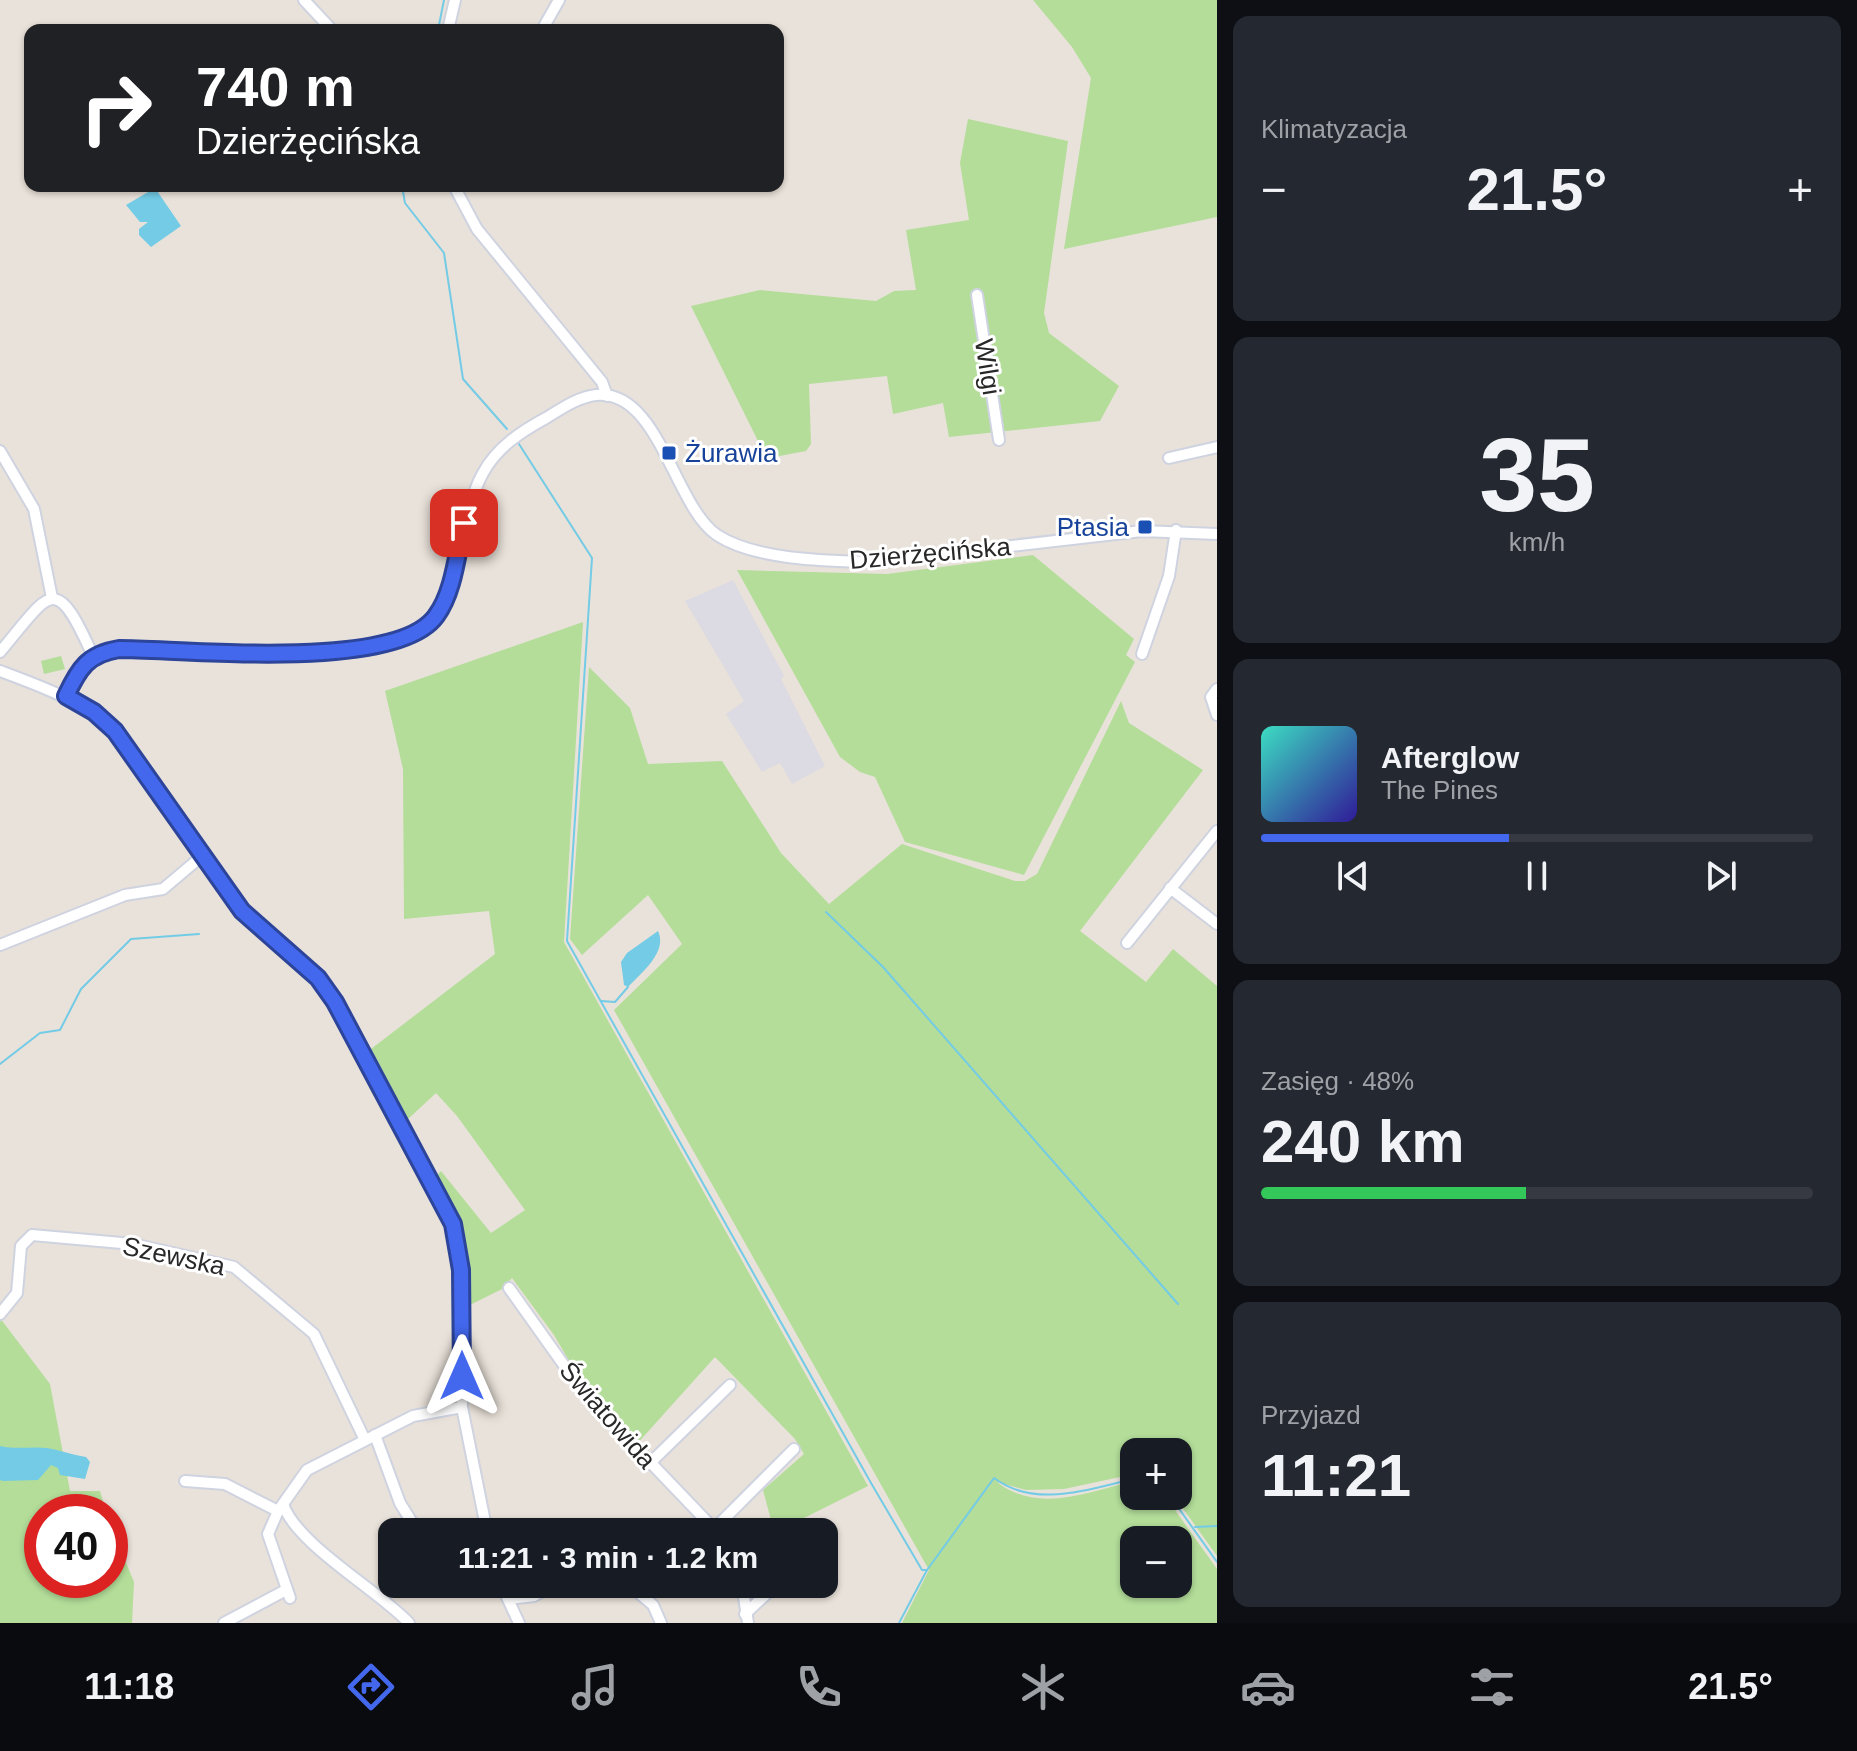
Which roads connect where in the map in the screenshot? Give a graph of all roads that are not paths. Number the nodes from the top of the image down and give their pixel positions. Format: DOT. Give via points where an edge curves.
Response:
graph roads {
  1 [pos="304,0"];
  2 [pos="455,0"];
  3 [pos="559,0"];
  4 [pos="326,24"];
  5 [pos="449,24"];
  6 [pos="545,24"];
  7 [pos="458,192"];
  8 [pos="977,295"];
  9 [pos="607,396"];
  10 [pos="999,440"];
  11 [pos="1217,447"];
  12 [pos="0,451"];
  13 [pos="1169,458"];
  14 [pos="1176,530"];
  15 [pos="1217,534"];
  16 [pos="52,598"];
  17 [pos="0,652"];
  18 [pos="1142,654"];
  19 [pos="93,656"];
  20 [pos="0,671"];
  21 [pos="1217,677"];
  22 [pos="1212,690"];
  23 [pos="66,696"];
  24 [pos="1217,715"];
  25 [pos="1217,831"];
  26 [pos="202,856"];
  27 [pos="1170,888"];
  28 [pos="1217,924"];
  29 [pos="1127,943"];
  30 [pos="0,945"];
  31 [pos="509,1288"];
  32 [pos="0,1314"];
  33 [pos="730,1385"];
  34 [pos="462,1407"];
  35 [pos="370,1438"];
  36 [pos="794,1449"];
  37 [pos="649,1464"];
  38 [pos="185,1481"];
  39 [pos="280,1508"];
  40 [pos="409,1518"];
  41 [pos="484,1518"];
  42 [pos="704,1518"];
  43 [pos="728,1518"];
  44 [pos="517,1598"];
  45 [pos="648,1598"];
  46 [pos="744,1598"];
  47 [pos="765,1598"];
  48 [pos="508,1599"];
  49 [pos="746,1619"];
  50 [pos="404,1621"];
  51 [pos="224,1623"];
  52 [pos="519,1623"];
  53 [pos="661,1623"];
  1 -- 4 [label="street"];
  2 -- 5 [label="street"];
  3 -- 6 [label="street"];
  7 -- 9 [label="street" via="477,229 602,382"];
  8 -- 10 [label="street, Wilgi"];
  9 -- 14 [label="street, Dzierżęcińska" via="637,411 705,525 729,542 755,551 881,561"];
  9 -- 19 [label="street" via="574,402 498,452 468,504 443,604 415,634 333,652 119,649"];
  11 -- 13 [label="street"];
  12 -- 16 [label="street" via="34,509"];
  14 -- 15 [label="street, Dzierżęcińska"];
  14 -- 18 [label="street" via="1169,576"];
  16 -- 17 [label="street" via="41,603"];
  16 -- 19 [label="street" via="73,611"];
  19 -- 23 [label="street" via="82,664"];
  20 -- 23 [label="street"];
  21 -- 22 [label="street"];
  22 -- 24 [label="street"];
  23 -- 26 [label="street" via="115,731"];
  25 -- 27 [label="street"];
  26 -- 30 [label="street" via="163,889 125,895"];
  26 -- 34 [label="street" via="242,911 328,990 445,1206 457,1237 461,1270"];
  27 -- 28 [label="street"];
  27 -- 29 [label="street"];
  31 -- 37 [label="street, Światowida" via="583,1392"];
  32 -- 35 [label="street, Szewska" via="17,1293 21,1246 32,1235 133,1244 219,1262 243,1274 314,1334"];
  33 -- 37 [label="street"];
  34 -- 35 [label="street" via="427,1411"];
  34 -- 41 [label="street"];
  35 -- 39 [label="street" via="307,1470"];
  35 -- 40 [label="street"];
  36 -- 43 [label="street"];
  37 -- 42 [label="street, Światowida"];
  38 -- 39 [label="street" via="225,1484"];
  39 -- 50 [label="street"];
  39 -- 51 [label="street" via="268,1534 288,1594"];
  44 -- 48 [label="street"];
  45 -- 53 [label="street"];
  46 -- 49 [label="street"];
  47 -- 49 [label="street"];
  48 -- 52 [label="street"];
}
